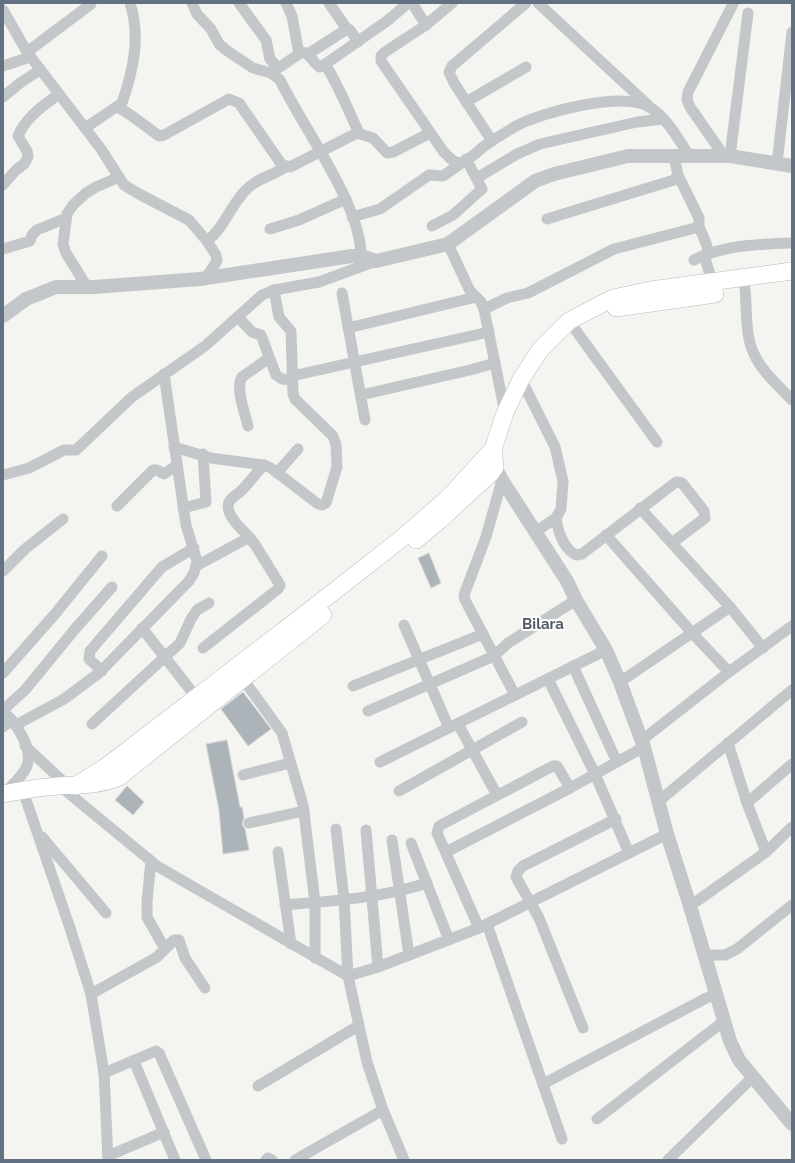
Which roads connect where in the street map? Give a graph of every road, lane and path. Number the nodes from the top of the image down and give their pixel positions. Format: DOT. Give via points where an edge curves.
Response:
graph roads {
  1 [pos="93,3"];
  2 [pos="130,3"];
  3 [pos="192,3"];
  4 [pos="239,3"];
  5 [pos="286,3"];
  6 [pos="329,3"];
  7 [pos="408,3"];
  8 [pos="412,3"];
  9 [pos="452,3"];
  10 [pos="526,3"];
  11 [pos="538,3"];
  12 [pos="733,4"];
  13 [pos="3,10"];
  14 [pos="748,12"];
  15 [pos="426,25"];
  16 [pos="347,29"];
  17 [pos="792,32"];
  18 [pos="358,42"];
  19 [pos="304,54"];
  20 [pos="28,55"];
  21 [pos="325,64"];
  22 [pos="3,66"];
  23 [pos="526,67"];
  24 [pos="40,70"];
  25 [pos="274,71"];
  26 [pos="59,94"];
  27 [pos="3,97"];
  28 [pos="466,102"];
  29 [pos="650,106"];
  30 [pos="118,108"];
  31 [pos="663,119"];
  32 [pos="85,128"];
  33 [pos="430,132"];
  34 [pos="359,133"];
  35 [pos="492,141"];
  36 [pos="319,151"];
  37 [pos="689,155"];
  38 [pos="674,156"];
  39 [pos="727,156"];
  40 [pos="464,161"];
  41 [pos="777,164"];
  42 [pos="287,166"];
  43 [pos="792,166"];
  44 [pos="678,175"];
  45 [pos="119,178"];
  46 [pos="477,178"];
  47 [pos="3,185"];
  48 [pos="346,199"];
  49 [pos="352,217"];
  50 [pos="66,218"];
  51 [pos="547,219"];
  52 [pos="432,226"];
  53 [pos="699,227"];
  54 [pos="270,229"];
  55 [pos="207,241"];
  56 [pos="792,243"];
  57 [pos="448,244"];
  58 [pos="3,249"];
  59 [pos="706,254"];
  60 [pos="361,256"];
  61 [pos="694,260"];
  62 [pos="376,261"];
  63 [pos="792,271"];
  64 [pos="206,278"];
  65 [pos="712,282"];
  66 [pos="792,282"];
  67 [pos="87,287"];
  68 [pos="745,289"];
  69 [pos="274,290"];
  70 [pos="342,293"];
  71 [pos="476,297"];
  72 [pos="484,309"];
  73 [pos="585,313"];
  74 [pos="3,316"];
  75 [pos="238,317"];
  76 [pos="569,320"];
  77 [pos="348,328"];
  78 [pos="489,332"];
  79 [pos="269,358"];
  80 [pos="356,362"];
  81 [pos="495,363"];
  82 [pos="164,374"];
  83 [pos="292,378"];
  84 [pos="521,379"];
  85 [pos="361,395"];
  86 [pos="792,400"];
  87 [pos="506,413"];
  88 [pos="365,420"];
  89 [pos="248,426"];
  90 [pos="657,442"];
  91 [pos="174,448"];
  92 [pos="298,449"];
  93 [pos="493,449"];
  94 [pos="203,454"];
  95 [pos="177,465"];
  96 [pos="264,465"];
  97 [pos="277,472"];
  98 [pos="498,473"];
  99 [pos="3,476"];
  100 [pos="116,506"];
  101 [pos="183,508"];
  102 [pos="640,508"];
  103 [pos="556,518"];
  104 [pos="63,519"];
  105 [pos="535,532"];
  106 [pos="606,535"];
  107 [pos="251,539"];
  108 [pos="672,543"];
  109 [pos="194,548"];
  110 [pos="102,556"];
  111 [pos="196,566"];
  112 [pos="3,571"];
  113 [pos="112,586"];
  114 [pos="576,600"];
  115 [pos="209,602"];
  116 [pos="730,607"];
  117 [pos="404,626"];
  118 [pos="792,626"];
  119 [pos="142,628"];
  120 [pos="483,634"];
  121 [pos="692,634"];
  122 [pos="203,648"];
  123 [pos="763,648"];
  124 [pos="606,650"];
  125 [pos="494,656"];
  126 [pos="164,657"];
  127 [pos="419,661"];
  128 [pos="573,666"];
  129 [pos="102,671"];
  130 [pos="729,672"];
  131 [pos="3,673"];
  132 [pos="243,679"];
  133 [pos="548,679"];
  134 [pos="620,682"];
  135 [pos="430,684"];
  136 [pos="353,686"];
  137 [pos="792,690"];
  138 [pos="515,696"];
  139 [pos="196,697"];
  140 [pos="3,711"];
  141 [pos="368,711"];
  142 [pos="522,722"];
  143 [pos="10,724"];
  144 [pos="92,724"];
  145 [pos="453,726"];
  146 [pos="728,743"];
  147 [pos="643,744"];
  148 [pos="25,746"];
  149 [pos="472,750"];
  150 [pos="380,762"];
  151 [pos="617,762"];
  152 [pos="290,763"];
  153 [pos="792,764"];
  154 [pos="595,774"];
  155 [pos="243,775"];
  156 [pos="68,786"];
  157 [pos="570,788"];
  158 [pos="23,790"];
  159 [pos="399,791"];
  160 [pos="3,794"];
  161 [pos="497,795"];
  162 [pos="659,801"];
  163 [pos="747,803"];
  164 [pos="304,811"];
  165 [pos="616,819"];
  166 [pos="249,823"];
  167 [pos="792,827"];
  168 [pos="336,829"];
  169 [pos="366,830"];
  170 [pos="38,832"];
  171 [pos="667,834"];
  172 [pos="392,840"];
  173 [pos="411,843"];
  174 [pos="278,852"];
  175 [pos="446,852"];
  176 [pos="766,852"];
  177 [pos="630,853"];
  178 [pos="151,861"];
  179 [pos="427,883"];
  180 [pos="400,892"];
  181 [pos="372,895"];
  182 [pos="344,900"];
  183 [pos="315,902"];
  184 [pos="529,903"];
  185 [pos="285,905"];
  186 [pos="690,906"];
  187 [pos="792,906"];
  188 [pos="106,913"];
  189 [pos="483,926"];
  190 [pos="449,940"];
  191 [pos="291,944"];
  192 [pos="165,949"];
  193 [pos="409,955"];
  194 [pos="705,955"];
  195 [pos="315,958"];
  196 [pos="378,967"];
  197 [pos="348,976"];
  198 [pos="205,988"];
  199 [pos="91,994"];
  200 [pos="714,994"];
  201 [pos="724,1021"];
  202 [pos="358,1026"];
  203 [pos="584,1028"];
  204 [pos="134,1061"];
  205 [pos="104,1073"];
  206 [pos="753,1077"];
  207 [pos="543,1084"];
  208 [pos="258,1086"];
  209 [pos="383,1110"];
  210 [pos="597,1119"];
  211 [pos="792,1124"];
  212 [pos="164,1132"];
  213 [pos="562,1139"];
  214 [pos="108,1158"];
  215 [pos="175,1160"];
  216 [pos="206,1160"];
  217 [pos="266,1160"];
  218 [pos="272,1160"];
  219 [pos="295,1160"];
  220 [pos="404,1160"];
  221 [pos="668,1160"];
  1 -- 20 [label="street"];
  2 -- 30 [label="street" via="136,31 135,57 122,104"];
  3 -- 25 [label="street" via="197,14 226,50 253,68"];
  4 -- 25 [label="street" via="266,40"];
  5 -- 19 [label="street"];
  6 -- 16 [label="street"];
  7 -- 18 [label="street"];
  8 -- 15 [label="street"];
  9 -- 15 [label="street"];
  10 -- 28 [label="street" via="452,66 450,77"];
  11 -- 29 [label="street"];
  12 -- 39 [label="street" via="688,92 687,100"];
  13 -- 20 [label="street"];
  14 -- 39 [label="street"];
  15 -- 33 [label="street" via="385,52 381,61"];
  16 -- 18 [label="street"];
  16 -- 19 [label="street"];
  17 -- 41 [label="street"];
  18 -- 21 [label="street"];
  19 -- 21 [label="street" via="317,65"];
  19 -- 25 [label="street"];
  20 -- 22 [label="street"];
  20 -- 24 [label="street"];
  21 -- 34 [label="street" via="340,87"];
  23 -- 28 [label="street"];
  24 -- 26 [label="street"];
  24 -- 27 [label="street" via="20,82"];
  25 -- 36 [label="street"];
  26 -- 32 [label="street"];
  26 -- 47 [label="street" via="33,113 20,131 18,136 28,150 28,157"];
  28 -- 35 [label="street"];
  29 -- 31 [label="street"];
  29 -- 35 [label="street" via="630,100 590,104 541,115"];
  30 -- 32 [label="street"];
  30 -- 42 [label="street" via="159,136 229,99 235,100 282,165"];
  31 -- 37 [label="street"];
  31 -- 46 [label="street" via="637,122 540,144 517,154"];
  32 -- 45 [label="street"];
  33 -- 34 [label="street" via="394,152 387,153 373,138"];
  33 -- 40 [label="street" via="451,160"];
  34 -- 36 [label="street"];
  35 -- 40 [label="street"];
  36 -- 42 [label="street" via="290,167"];
  36 -- 48 [label="street"];
  37 -- 38 [label="street"];
  37 -- 39 [label="street"];
  38 -- 44 [label="street"];
  38 -- 57 [label="street" via="628,156 545,177 535,181"];
  39 -- 41 [label="street"];
  40 -- 46 [label="street"];
  40 -- 49 [label="street" via="443,176 429,175 380,209"];
  41 -- 43 [label="street"];
  42 -- 55 [label="street" via="261,179 245,191 216,234"];
  44 -- 51 [label="street" via="669,182"];
  44 -- 53 [label="street" via="700,218"];
  45 -- 50 [label="street" via="86,193 73,205"];
  45 -- 55 [label="street" via="124,185 189,220"];
  46 -- 52 [label="street" via="482,186 481,191 453,215"];
  48 -- 49 [label="street"];
  48 -- 54 [label="street" via="299,220"];
  49 -- 60 [label="street" via="361,245"];
  50 -- 58 [label="street" via="37,230 30,241"];
  50 -- 67 [label="street" via="63,244"];
  53 -- 59 [label="street" via="708,250"];
  53 -- 72 [label="street" via="614,249 528,292"];
  55 -- 64 [label="street" via="217,261"];
  56 -- 59 [label="street" via="756,244"];
  57 -- 62 [label="street"];
  57 -- 71 [label="street" via="470,291"];
  59 -- 61 [label="street"];
  59 -- 65 [label="street"];
  60 -- 62 [label="street"];
  60 -- 64 [label="street"];
  62 -- 69 [label="street" via="319,282"];
  63 -- 65 [label="main road"];
  64 -- 67 [label="street"];
  65 -- 73 [label="main road" via="612,298"];
  66 -- 68 [label="main road"];
  67 -- 74 [label="street" via="56,287 26,299"];
  68 -- 73 [label="main road"];
  68 -- 86 [label="street" via="750,341 754,353 759,363"];
  69 -- 75 [label="street" via="262,295"];
  69 -- 83 [label="street" via="279,317 291,331"];
  70 -- 77 [label="street"];
  71 -- 72 [label="street"];
  71 -- 77 [label="street"];
  72 -- 78 [label="street"];
  73 -- 76 [label="main road"];
  75 -- 79 [label="street" via="252,332 261,335"];
  75 -- 82 [label="street" via="205,346"];
  76 -- 84 [label="main road" via="540,350"];
  76 -- 90 [label="street"];
  77 -- 80 [label="street"];
  78 -- 80 [label="street"];
  78 -- 81 [label="street"];
  79 -- 83 [label="street" via="276,375 282,379"];
  79 -- 89 [label="street" via="239,380"];
  80 -- 83 [label="street"];
  80 -- 85 [label="street"];
  81 -- 85 [label="street"];
  81 -- 87 [label="street"];
  82 -- 91 [label="street"];
  82 -- 99 [label="street" via="132,397 76,450 64,450 29,468"];
  83 -- 97 [label="street" via="295,399 333,436 338,456 337,467 328,498 322,505"];
  84 -- 87 [label="main road"];
  84 -- 103 [label="street" via="555,447 563,481 561,509"];
  85 -- 88 [label="street"];
  87 -- 93 [label="main road"];
  91 -- 94 [label="street"];
  91 -- 95 [label="street"];
  92 -- 97 [label="street"];
  93 -- 98 [label="main road"];
  93 -- 139 [label="main road" via="449,497 401,538"];
  94 -- 96 [label="street" via="211,458"];
  94 -- 101 [label="street" via="206,502"];
  95 -- 100 [label="street" via="164,474 153,470"];
  95 -- 101 [label="street"];
  96 -- 97 [label="street"];
  96 -- 107 [label="street" via="229,504 233,519"];
  98 -- 105 [label="street"];
  98 -- 120 [label="street" via="486,537 464,595"];
  98 -- 132 [label="main road"];
  101 -- 109 [label="street"];
  102 -- 106 [label="street"];
  102 -- 108 [label="street"];
  102 -- 108 [label="street" via="676,482 682,483 704,511 705,518"];
  103 -- 105 [label="street"];
  103 -- 106 [label="street" via="558,530 566,546 576,555 582,554"];
  104 -- 112 [label="street" via="25,549"];
  105 -- 114 [label="street" via="567,581"];
  106 -- 121 [label="street"];
  107 -- 111 [label="street" via="245,539"];
  107 -- 122 [label="street" via="280,585"];
  108 -- 116 [label="street"];
  109 -- 111 [label="street"];
  109 -- 129 [label="street" via="162,567 90,651 89,658"];
  110 -- 131 [label="street" via="56,614"];
  111 -- 119 [label="street" via="188,580"];
  113 -- 140 [label="street" via="26,690"];
  114 -- 124 [label="street"];
  114 -- 125 [label="street" via="508,643"];
  115 -- 126 [label="street" via="197,610 190,619 183,639"];
  116 -- 121 [label="street"];
  116 -- 123 [label="street"];
  117 -- 127 [label="street"];
  118 -- 123 [label="street"];
  119 -- 126 [label="street"];
  119 -- 129 [label="street"];
  120 -- 125 [label="street"];
  120 -- 127 [label="street"];
  121 -- 130 [label="street"];
  121 -- 134 [label="street"];
  123 -- 130 [label="street"];
  124 -- 128 [label="street"];
  124 -- 134 [label="street"];
  125 -- 135 [label="street"];
  125 -- 138 [label="street"];
  126 -- 139 [label="street"];
  126 -- 144 [label="street"];
  127 -- 135 [label="street"];
  127 -- 136 [label="street"];
  128 -- 133 [label="street"];
  128 -- 151 [label="street"];
  129 -- 143 [label="street" via="64,698"];
  130 -- 147 [label="street"];
  132 -- 152 [label="street" via="282,733"];
  132 -- 156 [label="main road" via="119,777 108,782"];
  133 -- 138 [label="street"];
  133 -- 154 [label="street"];
  134 -- 147 [label="street"];
  135 -- 141 [label="street"];
  135 -- 145 [label="street"];
  137 -- 146 [label="street"];
  138 -- 145 [label="street"];
  139 -- 156 [label="main road" via="107,766"];
  140 -- 143 [label="street"];
  142 -- 149 [label="street"];
  143 -- 148 [label="street"];
  145 -- 149 [label="street"];
  145 -- 150 [label="street"];
  146 -- 162 [label="street"];
  146 -- 163 [label="street"];
  147 -- 151 [label="street"];
  147 -- 162 [label="street"];
  148 -- 156 [label="street"];
  148 -- 160 [label="street" via="28,758 26,768"];
  149 -- 159 [label="street"];
  149 -- 161 [label="street"];
  151 -- 154 [label="street"];
  152 -- 155 [label="street"];
  152 -- 164 [label="street"];
  153 -- 163 [label="street"];
  154 -- 157 [label="street"];
  154 -- 165 [label="street"];
  156 -- 158 [label="main road"];
  156 -- 178 [label="street"];
  157 -- 161 [label="street" via="557,766"];
  157 -- 175 [label="street"];
  158 -- 160 [label="main road"];
  158 -- 170 [label="street"];
  161 -- 175 [label="street" via="440,826 437,833"];
  162 -- 171 [label="street"];
  163 -- 176 [label="street"];
  164 -- 166 [label="street"];
  164 -- 183 [label="street"];
  165 -- 177 [label="street"];
  165 -- 184 [label="street" via="523,866 516,877"];
  167 -- 176 [label="street"];
  168 -- 182 [label="street"];
  169 -- 181 [label="street"];
  170 -- 188 [label="street"];
  170 -- 199 [label="street"];
  171 -- 177 [label="street"];
  171 -- 186 [label="street"];
  172 -- 180 [label="street"];
  173 -- 179 [label="street"];
  174 -- 185 [label="street"];
  175 -- 189 [label="street"];
  176 -- 186 [label="street"];
  177 -- 184 [label="street"];
  178 -- 191 [label="street" via="201,893"];
  178 -- 192 [label="street" via="148,917"];
  179 -- 180 [label="street"];
  179 -- 190 [label="street"];
  180 -- 181 [label="street"];
  180 -- 193 [label="street"];
  181 -- 182 [label="street"];
  181 -- 196 [label="street"];
  182 -- 183 [label="street"];
  182 -- 197 [label="street"];
  183 -- 185 [label="street"];
  183 -- 195 [label="street"];
  184 -- 189 [label="street"];
  184 -- 203 [label="street" via="539,918"];
  185 -- 191 [label="street"];
  186 -- 194 [label="street"];
  187 -- 194 [label="street" via="737,949 725,955"];
  189 -- 190 [label="street"];
  189 -- 207 [label="street"];
  190 -- 193 [label="street"];
  191 -- 195 [label="street"];
  192 -- 198 [label="street" via="174,940 179,940 185,958"];
  192 -- 199 [label="street" via="157,957"];
  193 -- 196 [label="street"];
  194 -- 200 [label="street"];
  195 -- 197 [label="street"];
  196 -- 197 [label="street"];
  197 -- 202 [label="street"];
  199 -- 205 [label="street"];
  200 -- 201 [label="street"];
  200 -- 207 [label="street"];
  201 -- 206 [label="street" via="734,1052"];
  201 -- 210 [label="street"];
  202 -- 208 [label="street"];
  202 -- 209 [label="street"];
  204 -- 205 [label="street"];
  204 -- 212 [label="street"];
  204 -- 216 [label="street" via="156,1051 159,1053"];
  205 -- 214 [label="street"];
  206 -- 211 [label="street"];
  206 -- 221 [label="street"];
  207 -- 213 [label="street"];
  209 -- 219 [label="street"];
  209 -- 220 [label="street"];
  212 -- 214 [label="street"];
  212 -- 215 [label="street"];
  217 -- 218 [label="street"];
}
